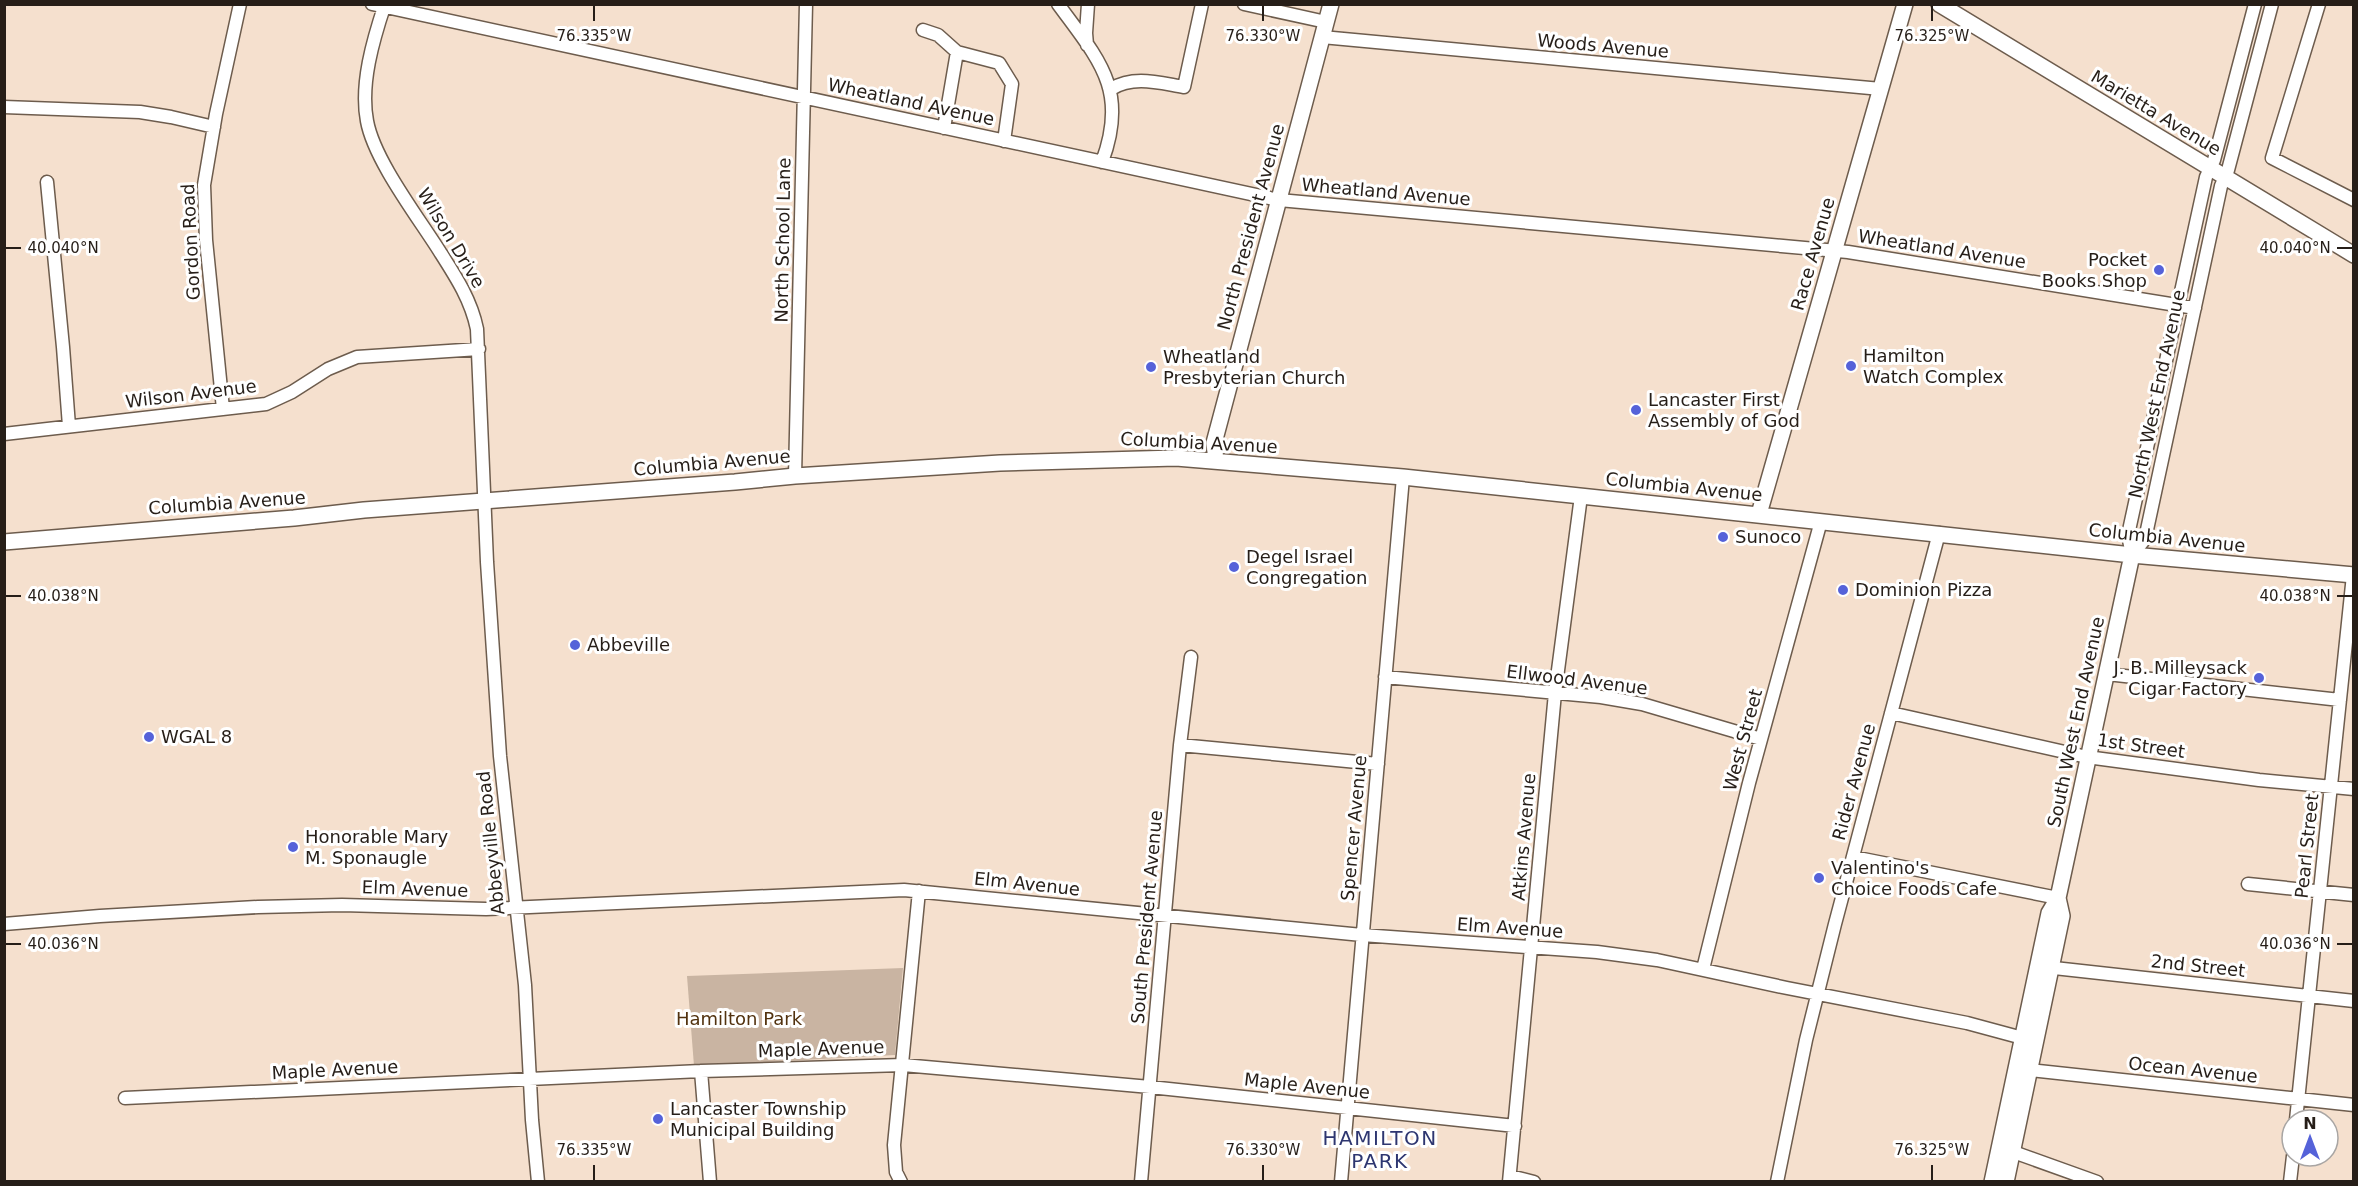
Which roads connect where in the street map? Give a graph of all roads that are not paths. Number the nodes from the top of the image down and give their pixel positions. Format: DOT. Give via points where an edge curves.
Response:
graph roads {
  1 [pos="240,4"];
  2 [pos="806,4"];
  3 [pos="1058,4"];
  4 [pos="1088,4"];
  5 [pos="1202,4"];
  6 [pos="1244,4"];
  7 [pos="1331,4"];
  8 [pos="1905,4"];
  9 [pos="1939,4"];
  10 [pos="2255,4"];
  11 [pos="2272,4"];
  12 [pos="2319,4"];
  13 [pos="380,5"];
  14 [pos="1326,22"];
  15 [pos="923,30"];
  16 [pos="1322,38"];
  17 [pos="1087,46"];
  18 [pos="957,52"];
  19 [pos="1111,89"];
  20 [pos="1881,90"];
  21 [pos="804,98"];
  22 [pos="4,107"];
  23 [pos="214,127"];
  24 [pos="944,128"];
  25 [pos="1004,141"];
  26 [pos="1102,162"];
  27 [pos="2210,168"];
  28 [pos="2225,177"];
  29 [pos="47,182"];
  30 [pos="1279,200"];
  31 [pos="2354,200"];
  32 [pos="1835,250"];
  33 [pos="2354,255"];
  34 [pos="2178,305"];
  35 [pos="2195,308"];
  36 [pos="478,349"];
  37 [pos="223,409"];
  38 [pos="69,426"];
  39 [pos="4,434"];
  40 [pos="1216,460"];
  41 [pos="795,476"];
  42 [pos="1403,477"];
  43 [pos="1581,496"];
  44 [pos="485,500"];
  45 [pos="1759,514"];
  46 [pos="1821,521"];
  47 [pos="1939,533"];
  48 [pos="4,542"];
  49 [pos="2132,555"];
  50 [pos="2353,575"];
  51 [pos="1191,657"];
  52 [pos="2107,674"];
  53 [pos="1385,677"];
  54 [pos="2348,682"];
  55 [pos="1555,693"];
  56 [pos="2340,699"];
  57 [pos="1891,713"];
  58 [pos="1761,739"];
  59 [pos="1180,745"];
  60 [pos="2087,757"];
  61 [pos="1378,764"];
  62 [pos="2331,787"];
  63 [pos="2354,789"];
  64 [pos="1853,857"];
  65 [pos="2248,884"];
  66 [pos="919,891"];
  67 [pos="2320,892"];
  68 [pos="2354,895"];
  69 [pos="2058,898"];
  70 [pos="517,908"];
  71 [pos="1165,916"];
  72 [pos="4,924"];
  73 [pos="1362,935"];
  74 [pos="1532,949"];
  75 [pos="2044,967"];
  76 [pos="1703,969"];
  77 [pos="1818,994"];
  78 [pos="2309,996"];
  79 [pos="2354,1001"];
  80 [pos="2029,1040"];
  81 [pos="903,1065"];
  82 [pos="2030,1070"];
  83 [pos="701,1071"];
  84 [pos="531,1078"];
  85 [pos="1150,1087"];
  86 [pos="125,1098"];
  87 [pos="2298,1099"];
  88 [pos="2354,1105"];
  89 [pos="2297,1108"];
  90 [pos="1347,1109"];
  91 [pos="1515,1126"];
  92 [pos="2006,1149"];
  93 [pos="1510,1179"];
  94 [pos="538,1182"];
  95 [pos="710,1182"];
  96 [pos="901,1182"];
  97 [pos="1141,1182"];
  98 [pos="1341,1182"];
  99 [pos="1534,1182"];
  100 [pos="1777,1182"];
  101 [pos="1992,1182"];
  102 [pos="2006,1182"];
  103 [pos="2097,1182"];
  1 -- 23 [label="street, Gordon Road"];
  2 -- 21 [label="street, North School Lane"];
  3 -- 17 [label="street"];
  4 -- 17 [label="street"];
  5 -- 19 [label="street" via="1185,87 1146,80 1123,81"];
  6 -- 14 [label="street"];
  7 -- 14 [label="main road, North President Avenue"];
  8 -- 20 [label="main road, Race Avenue"];
  9 -- 27 [label="main road, Marietta Avenue"];
  10 -- 27 [label="street, North West End Avenue"];
  11 -- 28 [label="street, North West End Avenue"];
  12 -- 31 [label="street" via="2272,158"];
  13 -- 21 [label="street, Wheatland Avenue"];
  13 -- 36 [label="street, Wilson Drive" via="366,93 367,122 384,163 468,298 474,313"];
  14 -- 16 [label="main road, North President Avenue"];
  15 -- 18 [label="street" via="938,35"];
  16 -- 20 [label="street, Woods Avenue"];
  16 -- 30 [label="main road, North President Avenue"];
  17 -- 19 [label="street"];
  18 -- 24 [label="street"];
  18 -- 25 [label="street" via="999,63 1011,84"];
  19 -- 26 [label="street" via="1113,124"];
  20 -- 32 [label="main road, Race Avenue"];
  21 -- 24 [label="street, Wheatland Avenue"];
  21 -- 41 [label="street, North School Lane"];
  22 -- 23 [label="street" via="140,112"];
  23 -- 37 [label="street, Gordon Road" via="204,184 204,210"];
  24 -- 25 [label="street, Wheatland Avenue"];
  25 -- 26 [label="street, Wheatland Avenue"];
  26 -- 30 [label="street, Wheatland Avenue"];
  27 -- 28 [label="main road, Marietta Avenue"];
  27 -- 34 [label="street, North West End Avenue"];
  28 -- 33 [label="main road, Marietta Avenue"];
  28 -- 35 [label="street, North West End Avenue"];
  29 -- 38 [label="street"];
  30 -- 32 [label="street, Wheatland Avenue"];
  30 -- 40 [label="main road, North President Avenue" via="1214,443"];
  32 -- 34 [label="street, Wheatland Avenue"];
  32 -- 45 [label="main road, Race Avenue"];
  34 -- 35 [label="street, Wheatland Avenue"];
  34 -- 49 [label="street, North West End Avenue" via="2128,535"];
  35 -- 49 [label="street, North West End Avenue" via="2145,538"];
  36 -- 37 [label="street, Wilson Avenue" via="357,357 328,369 279,399"];
  36 -- 44 [label="street, Wilson Drive"];
  37 -- 38 [label="street, Wilson Avenue"];
  38 -- 39 [label="street, Wilson Avenue"];
  40 -- 41 [label="main road, Columbia Avenue" via="1124,458"];
  40 -- 42 [label="main road, Columbia Avenue"];
  41 -- 44 [label="main road, Columbia Avenue"];
  42 -- 43 [label="main road, Columbia Avenue"];
  42 -- 53 [label="street, Spencer Avenue"];
  43 -- 45 [label="main road, Columbia Avenue"];
  43 -- 55 [label="street, Atkins Avenue"];
  44 -- 48 [label="main road, Columbia Avenue"];
  44 -- 70 [label="street, Abbeyville Road" via="500,756"];
  45 -- 46 [label="main road, Columbia Avenue"];
  46 -- 47 [label="main road, Columbia Avenue"];
  46 -- 58 [label="street, West Street"];
  47 -- 49 [label="main road, Columbia Avenue"];
  47 -- 57 [label="street, Rider Avenue"];
  49 -- 50 [label="main road, Columbia Avenue"];
  49 -- 52 [label="main road, South West End Avenue"];
  50 -- 54 [label="street, Pearl Street"];
  51 -- 59 [label="street, South President Avenue"];
  52 -- 56 [label="street"];
  52 -- 60 [label="main road, South West End Avenue"];
  53 -- 55 [label="street, Ellwood Avenue"];
  53 -- 61 [label="street, Spencer Avenue"];
  54 -- 56 [label="street, Pearl Street"];
  55 -- 58 [label="street, Ellwood Avenue" via="1642,704"];
  55 -- 74 [label="street, Atkins Avenue"];
  56 -- 62 [label="street, Pearl Street"];
  57 -- 60 [label="street, 1st Street"];
  57 -- 64 [label="street, Rider Avenue"];
  58 -- 76 [label="street, West Street"];
  59 -- 61 [label="street"];
  59 -- 71 [label="street, South President Avenue"];
  60 -- 62 [label="street, 1st Street"];
  60 -- 69 [label="main road, South West End Avenue"];
  61 -- 73 [label="street, Spencer Avenue"];
  62 -- 63 [label="street, 1st Street"];
  62 -- 67 [label="street, Pearl Street"];
  64 -- 69 [label="street"];
  64 -- 77 [label="street, Rider Avenue"];
  65 -- 67 [label="street"];
  66 -- 70 [label="street, Elm Avenue"];
  66 -- 71 [label="street, Elm Avenue"];
  66 -- 81 [label="street"];
  67 -- 68 [label="street"];
  67 -- 78 [label="street, Pearl Street"];
  69 -- 75 [label="main road, South West End Avenue" via="2062,916"];
  70 -- 72 [label="street, Elm Avenue" via="258,907"];
  70 -- 84 [label="street, Abbeyville Road"];
  71 -- 73 [label="street, Elm Avenue"];
  71 -- 85 [label="street, South President Avenue"];
  73 -- 74 [label="street, Elm Avenue"];
  73 -- 90 [label="street, Spencer Avenue"];
  74 -- 76 [label="street, Elm Avenue" via="1597,952"];
  74 -- 91 [label="street, Atkins Avenue"];
  75 -- 78 [label="street, 2nd Street"];
  75 -- 80 [label="main road, South West End Avenue"];
  76 -- 77 [label="street, Elm Avenue"];
  77 -- 80 [label="street, Elm Avenue" via="1967,1023"];
  77 -- 100 [label="street, Rider Avenue"];
  78 -- 79 [label="street, 2nd Street"];
  78 -- 87 [label="street, Pearl Street"];
  80 -- 82 [label="main road, South West End Avenue"];
  80 -- 92 [label="main road, South West End Avenue"];
  81 -- 83 [label="street, Maple Avenue"];
  81 -- 85 [label="street, Maple Avenue"];
  81 -- 96 [label="street" via="893,1154"];
  82 -- 87 [label="street, Ocean Avenue"];
  82 -- 92 [label="main road, South West End Avenue"];
  83 -- 84 [label="street, Maple Avenue"];
  83 -- 95 [label="street"];
  84 -- 86 [label="street, Maple Avenue"];
  84 -- 94 [label="street, Abbeyville Road"];
  85 -- 90 [label="street, Maple Avenue"];
  85 -- 97 [label="street, South President Avenue"];
  87 -- 88 [label="street, Ocean Avenue"];
  87 -- 89 [label="street, Pearl Street"];
  90 -- 91 [label="street, Maple Avenue"];
  90 -- 98 [label="street, Spencer Avenue"];
  91 -- 93 [label="street, Atkins Avenue"];
  92 -- 101 [label="main road, South West End Avenue"];
  92 -- 102 [label="main road, South West End Avenue"];
  92 -- 103 [label="street"];
  93 -- 99 [label="street"];
}
